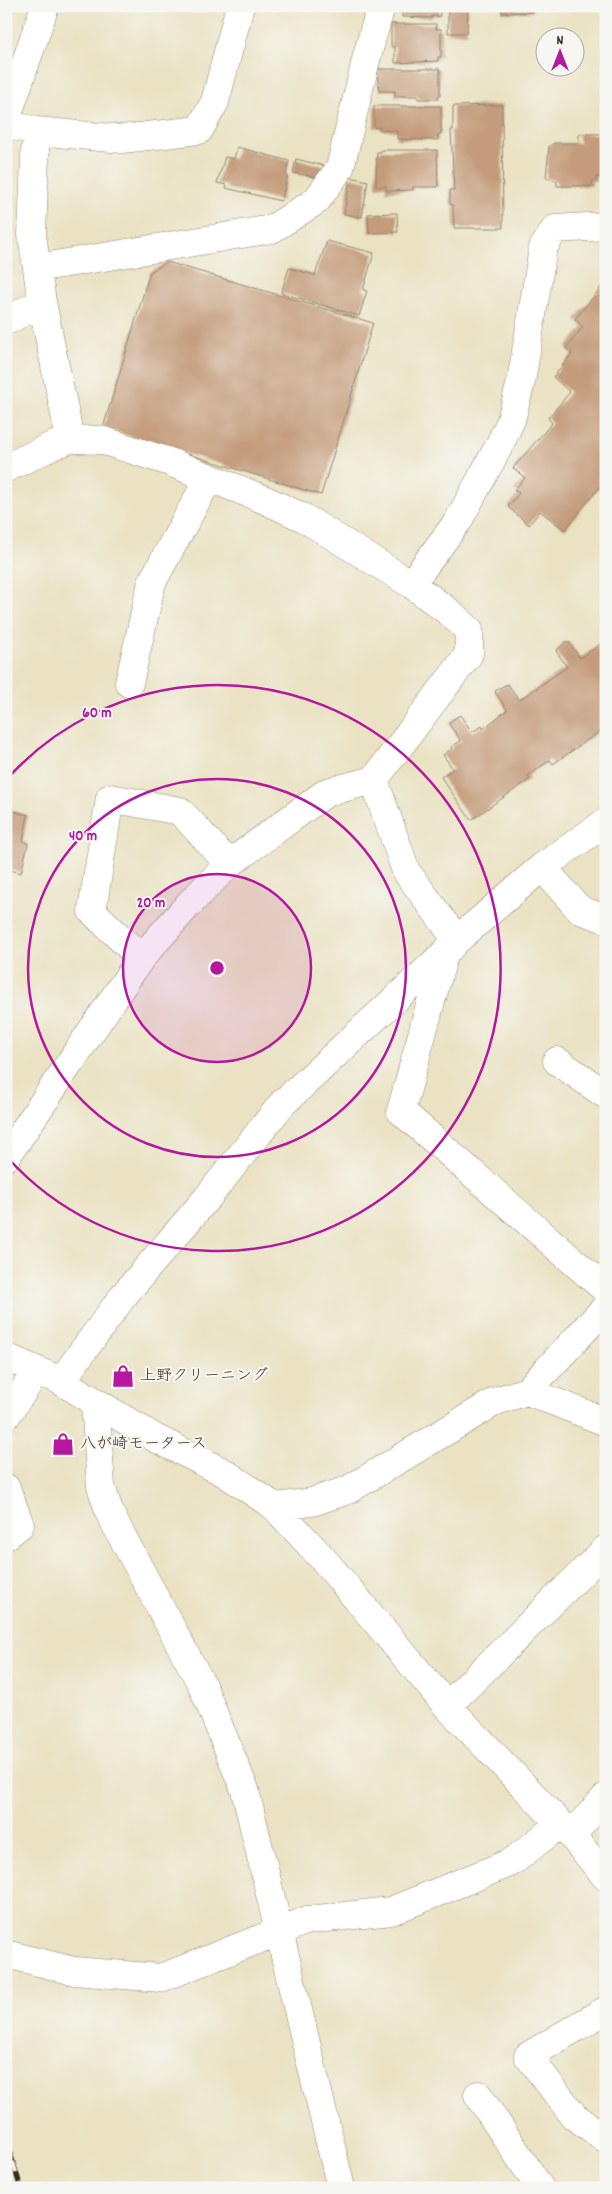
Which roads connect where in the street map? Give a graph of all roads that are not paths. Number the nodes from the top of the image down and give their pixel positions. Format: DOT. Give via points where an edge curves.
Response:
graph roads {
  1 [pos="240,6"];
  2 [pos="381,6"];
  3 [pos="39,9"];
  4 [pos="6,120"];
  5 [pos="6,124"];
  6 [pos="36,131"];
  7 [pos="606,226"];
  8 [pos="37,268"];
  9 [pos="42,302"];
  10 [pos="6,320"];
  11 [pos="70,439"];
  12 [pos="6,468"];
  13 [pos="209,478"];
  14 [pos="412,584"];
  15 [pos="129,684"];
  16 [pos="374,780"];
  17 [pos="606,822"];
  18 [pos="229,864"];
  19 [pos="542,867"];
  20 [pos="606,919"];
  21 [pos="451,947"];
  22 [pos="141,958"];
  23 [pos="557,1061"];
  24 [pos="603,1088"];
  25 [pos="6,1157"];
  26 [pos="606,1290"];
  27 [pos="606,1307"];
  28 [pos="6,1358"];
  29 [pos="49,1376"];
  30 [pos="527,1391"];
  31 [pos="95,1403"];
  32 [pos="6,1416"];
  33 [pos="606,1422"];
  34 [pos="6,1488"];
  35 [pos="275,1507"];
  36 [pos="6,1536"];
  37 [pos="606,1549"];
  38 [pos="447,1706"];
  39 [pos="606,1797"];
  40 [pos="565,1830"];
  41 [pos="606,1877"];
  42 [pos="280,1932"];
  43 [pos="6,1954"];
  44 [pos="606,2010"];
  45 [pos="478,2095"];
  46 [pos="606,2139"];
  47 [pos="341,2188"];
  48 [pos="540,2188"];
  1 -- 6 [label="street" via="215,102 199,130 122,139"];
  2 -- 8 [label="street" via="340,168 316,201 272,229"];
  3 -- 4 [label="street"];
  5 -- 6 [label="street"];
  6 -- 8 [label="street" via="32,235"];
  7 -- 14 [label="street" via="555,229 543,248 521,382 511,420 458,521"];
  8 -- 9 [label="street"];
  9 -- 10 [label="street"];
  9 -- 11 [label="street"];
  11 -- 12 [label="street"];
  11 -- 13 [label="street" via="101,440"];
  13 -- 14 [label="street" via="304,518"];
  13 -- 15 [label="street" via="152,582"];
  14 -- 16 [label="street" via="469,630 469,654"];
  16 -- 18 [label="street" via="327,792"];
  16 -- 21 [label="street" via="406,870"];
  17 -- 19 [label="street"];
  18 -- 22 [label="street"];
  18 -- 22 [label="street" via="180,811 110,798 92,911"];
  19 -- 20 [label="street" via="580,910"];
  19 -- 21 [label="street"];
  21 -- 26 [label="street" via="401,1111"];
  21 -- 29 [label="street" via="282,1104 124,1295"];
  22 -- 25 [label="street"];
  23 -- 24 [label="street"];
  27 -- 30 [label="street"];
  28 -- 29 [label="street"];
  29 -- 31 [label="street"];
  29 -- 32 [label="street"];
  30 -- 33 [label="street"];
  30 -- 35 [label="street" via="496,1401 348,1490 312,1502"];
  31 -- 35 [label="street" via="225,1474"];
  31 -- 42 [label="street" via="101,1486 110,1514 202,1685 245,1790"];
  34 -- 36 [label="street" via="20,1525"];
  35 -- 38 [label="street"];
  37 -- 38 [label="street"];
  38 -- 40 [label="street"];
  39 -- 40 [label="street"];
  40 -- 41 [label="street"];
  40 -- 42 [label="street" via="512,1862 391,1911 308,1920"];
  42 -- 43 [label="street" via="161,1978 74,1971"];
  42 -- 47 [label="street"];
  44 -- 46 [label="street" via="528,2056 574,2116"];
  45 -- 48 [label="street"];
}
